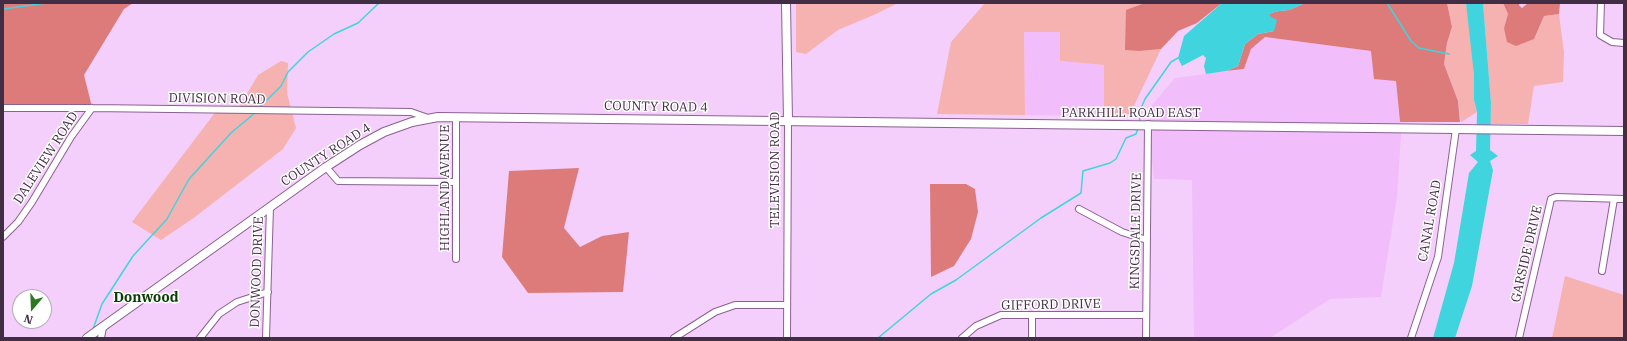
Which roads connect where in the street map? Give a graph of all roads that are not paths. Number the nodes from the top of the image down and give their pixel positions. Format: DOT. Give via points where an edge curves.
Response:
graph roads {
  1 [pos="786,3"];
  2 [pos="1601,3"];
  3 [pos="1624,42"];
  4 [pos="3,108"];
  5 [pos="92,108"];
  6 [pos="456,117"];
  7 [pos="430,119"];
  8 [pos="788,121"];
  9 [pos="1148,124"];
  10 [pos="1456,129"];
  11 [pos="1624,131"];
  12 [pos="326,167"];
  13 [pos="456,182"];
  14 [pos="1614,199"];
  15 [pos="1624,199"];
  16 [pos="270,206"];
  17 [pos="1079,209"];
  18 [pos="3,237"];
  19 [pos="1147,240"];
  20 [pos="456,259"];
  21 [pos="1602,271"];
  22 [pos="268,292"];
  23 [pos="787,305"];
  24 [pos="1032,315"];
  25 [pos="1146,315"];
  26 [pos="103,327"];
  27 [pos="87,338"];
  28 [pos="100,338"];
  29 [pos="200,338"];
  30 [pos="266,338"];
  31 [pos="674,338"];
  32 [pos="787,338"];
  33 [pos="962,338"];
  34 [pos="1032,338"];
  35 [pos="1146,338"];
  36 [pos="1411,338"];
  37 [pos="1519,338"];
  1 -- 8 [label="main road, TELEVISION ROAD"];
  2 -- 3 [label="street" via="1600,35 1612,42"];
  4 -- 5 [label="street, DIVISION ROAD"];
  5 -- 7 [label="street, DIVISION ROAD" via="411,112"];
  5 -- 18 [label="street, DALEVIEW ROAD" via="71,137 32,202"];
  6 -- 7 [label="main road, COUNTY ROAD 4"];
  6 -- 8 [label="main road, COUNTY ROAD 4"];
  6 -- 13 [label="street, HIGHLAND AVENUE"];
  7 -- 12 [label="main road, COUNTY ROAD 4" via="412,122 384,132"];
  8 -- 9 [label="main road, PARKHILL ROAD EAST"];
  8 -- 23 [label="street, TELEVISION ROAD"];
  9 -- 10 [label="main road, PARKHILL ROAD EAST"];
  9 -- 19 [label="street, KINGSDALE DRIVE"];
  10 -- 11 [label="main road, PARKHILL ROAD EAST"];
  10 -- 36 [label="street, CANAL ROAD" via="1438,257"];
  12 -- 13 [label="street" via="338,182"];
  12 -- 16 [label="main road, COUNTY ROAD 4"];
  13 -- 20 [label="street, HIGHLAND AVENUE"];
  14 -- 15 [label="street, GARSIDE DRIVE"];
  14 -- 21 [label="street"];
  14 -- 37 [label="street, GARSIDE DRIVE" via="1551,199"];
  16 -- 22 [label="street, DONWOOD DRIVE"];
  16 -- 26 [label="main road, COUNTY ROAD 4"];
  17 -- 19 [label="street" via="1122,232"];
  19 -- 25 [label="street, KINGSDALE DRIVE"];
  22 -- 29 [label="street" via="237,302 219,314"];
  22 -- 30 [label="street, DONWOOD DRIVE"];
  23 -- 31 [label="street" via="735,305 715,312"];
  23 -- 32 [label="street, TELEVISION ROAD"];
  24 -- 25 [label="street, GIFFORD DRIVE"];
  24 -- 33 [label="street, GIFFORD DRIVE" via="1001,315 976,326"];
  24 -- 34 [label="street"];
  25 -- 35 [label="street, KINGSDALE DRIVE"];
  26 -- 27 [label="main road, COUNTY ROAD 4"];
  26 -- 28 [label="street"];
}
